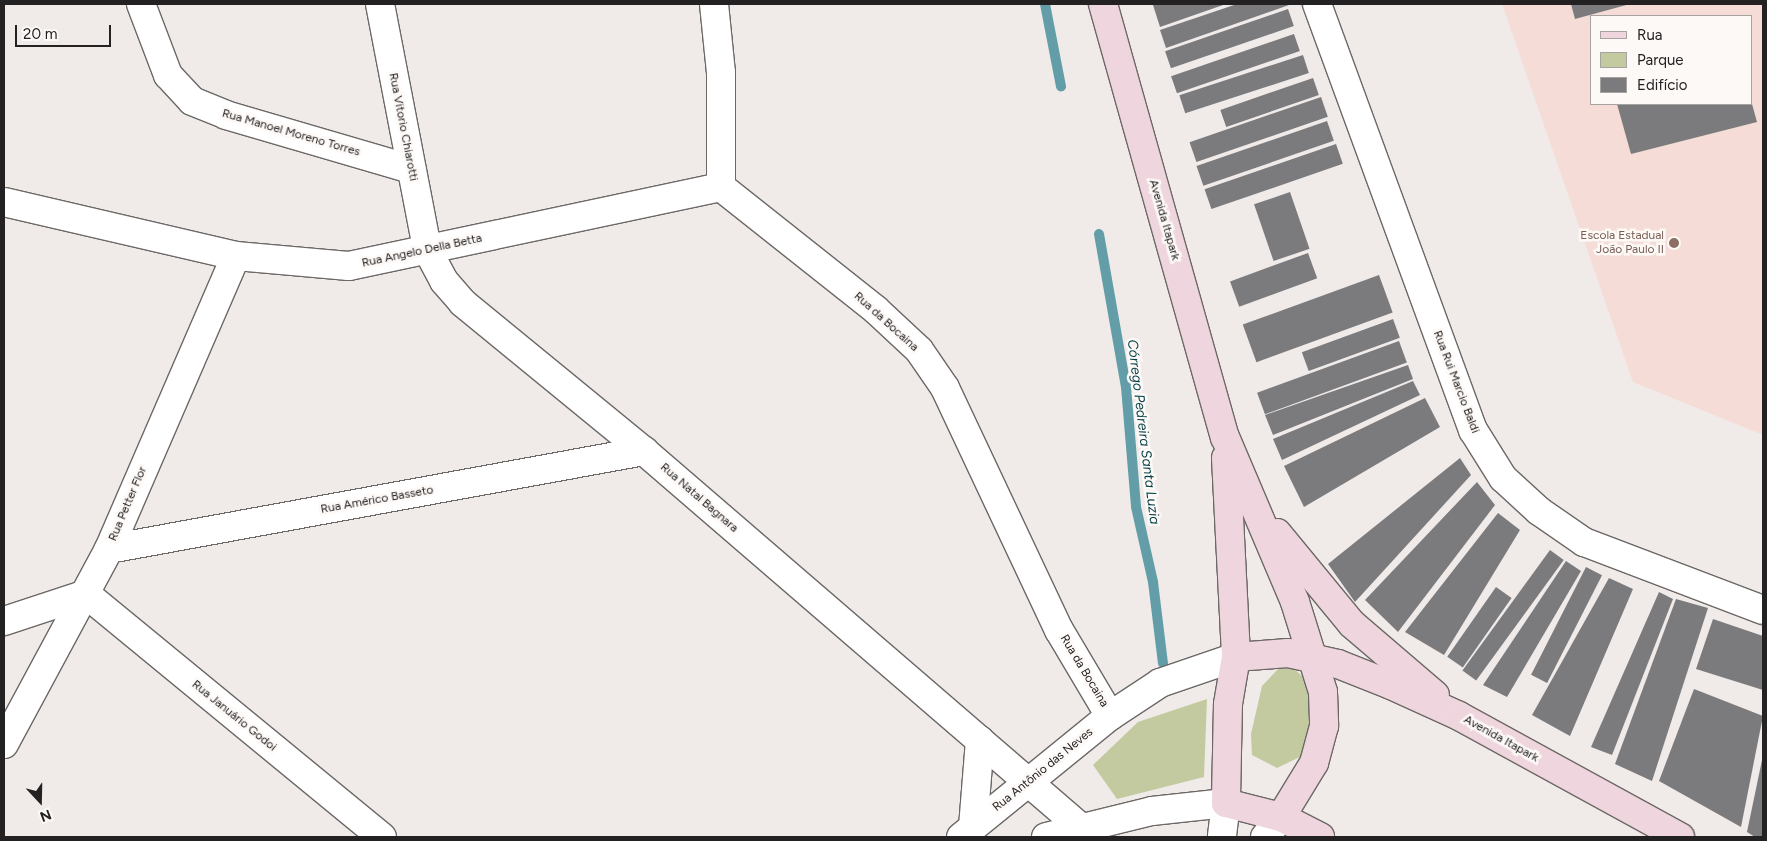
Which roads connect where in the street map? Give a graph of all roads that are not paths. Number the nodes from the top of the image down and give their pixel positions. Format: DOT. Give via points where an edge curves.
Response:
graph roads {
  1 [pos="141,4"];
  2 [pos="380,4"];
  3 [pos="714,4"];
  4 [pos="1103,4"];
  5 [pos="1317,4"];
  6 [pos="411,169"];
  7 [pos="721,187"];
  8 [pos="4,202"];
  9 [pos="427,249"];
  10 [pos="236,256"];
  11 [pos="1225,437"];
  12 [pos="644,451"];
  13 [pos="1252,499"];
  14 [pos="109,549"];
  15 [pos="86,594"];
  16 [pos="1763,610"];
  17 [pos="4,621"];
  18 [pos="1236,657"];
  19 [pos="1315,658"];
  20 [pos="1110,716"];
  21 [pos="1459,716"];
  22 [pos="980,740"];
  23 [pos="4,744"];
  24 [pos="1026,783"];
  25 [pos="1226,803"];
  26 [pos="1079,826"];
  27 [pos="1274,827"];
  28 [pos="967,832"];
  29 [pos="1675,836"];
  30 [pos="382,837"];
  31 [pos="1046,837"];
  32 [pos="1222,837"];
  33 [pos="1320,837"];
  1 -- 6 [label="street, Rua Manoel Moreno Torres" via="168,75 192,100 226,115"];
  2 -- 6 [label="street, Rua Vitorio Chiarotti"];
  3 -- 7 [label="street" via="722,73"];
  4 -- 11 [label="main road, Avenida Itapark"];
  5 -- 16 [label="street, Rua Rui Marcio Baldi" via="1473,430 1503,478 1539,511 1584,542"];
  6 -- 9 [label="street, Rua Vitorio Chiarotti"];
  7 -- 9 [label="street, Rua Angelo Della Betta"];
  7 -- 20 [label="street, Rua da Bocaina" via="876,310 919,350 945,388 1060,630"];
  8 -- 10 [label="street, Rua Angelo Della Betta"];
  9 -- 10 [label="street, Rua Angelo Della Betta" via="396,259 349,266"];
  9 -- 12 [label="street, Rua Natal Bagnara" via="444,281 463,303"];
  10 -- 14 [label="street, Rua Petter Flor"];
  11 -- 13 [label="main road, Avenida Itapark"];
  11 -- 18 [label="main road, Avenida Itapark"];
  12 -- 14 [label="street, Rua Américo Basseto"];
  12 -- 22 [label="street, Rua Natal Bagnara"];
  13 -- 19 [label="main road, Avenida Itapark"];
  13 -- 21 [label="main road" via="1312,580 1352,624"];
  14 -- 15 [label="street, Rua Petter Flor"];
  15 -- 17 [label="street"];
  15 -- 23 [label="street, Rua Petter Flor"];
  15 -- 30 [label="street, Rua Januário Godoi"];
  18 -- 19 [label="main road, Avenida Itapark" via="1288,653"];
  18 -- 20 [label="street, Rua Antônio das Neves" via="1160,683"];
  18 -- 25 [label="main road, Avenida Itapark" via="1228,704"];
  19 -- 21 [label="main road, Avenida Itapark"];
  19 -- 27 [label="main road, Avenida Itapark" via="1323,692 1324,726 1314,763"];
  20 -- 24 [label="street, Rua Antônio das Neves"];
  21 -- 29 [label="main road, Avenida Itapark"];
  22 -- 24 [label="street, Rua Natal Bagnara"];
  22 -- 28 [label="street"];
  24 -- 26 [label="street, Rua Natal Bagnara"];
  24 -- 28 [label="street, Rua Antônio das Neves"];
  25 -- 26 [label="street" via="1152,811"];
  25 -- 27 [label="main road"];
  25 -- 32 [label="street"];
  26 -- 31 [label="street"];
  27 -- 33 [label="main road"];
}
